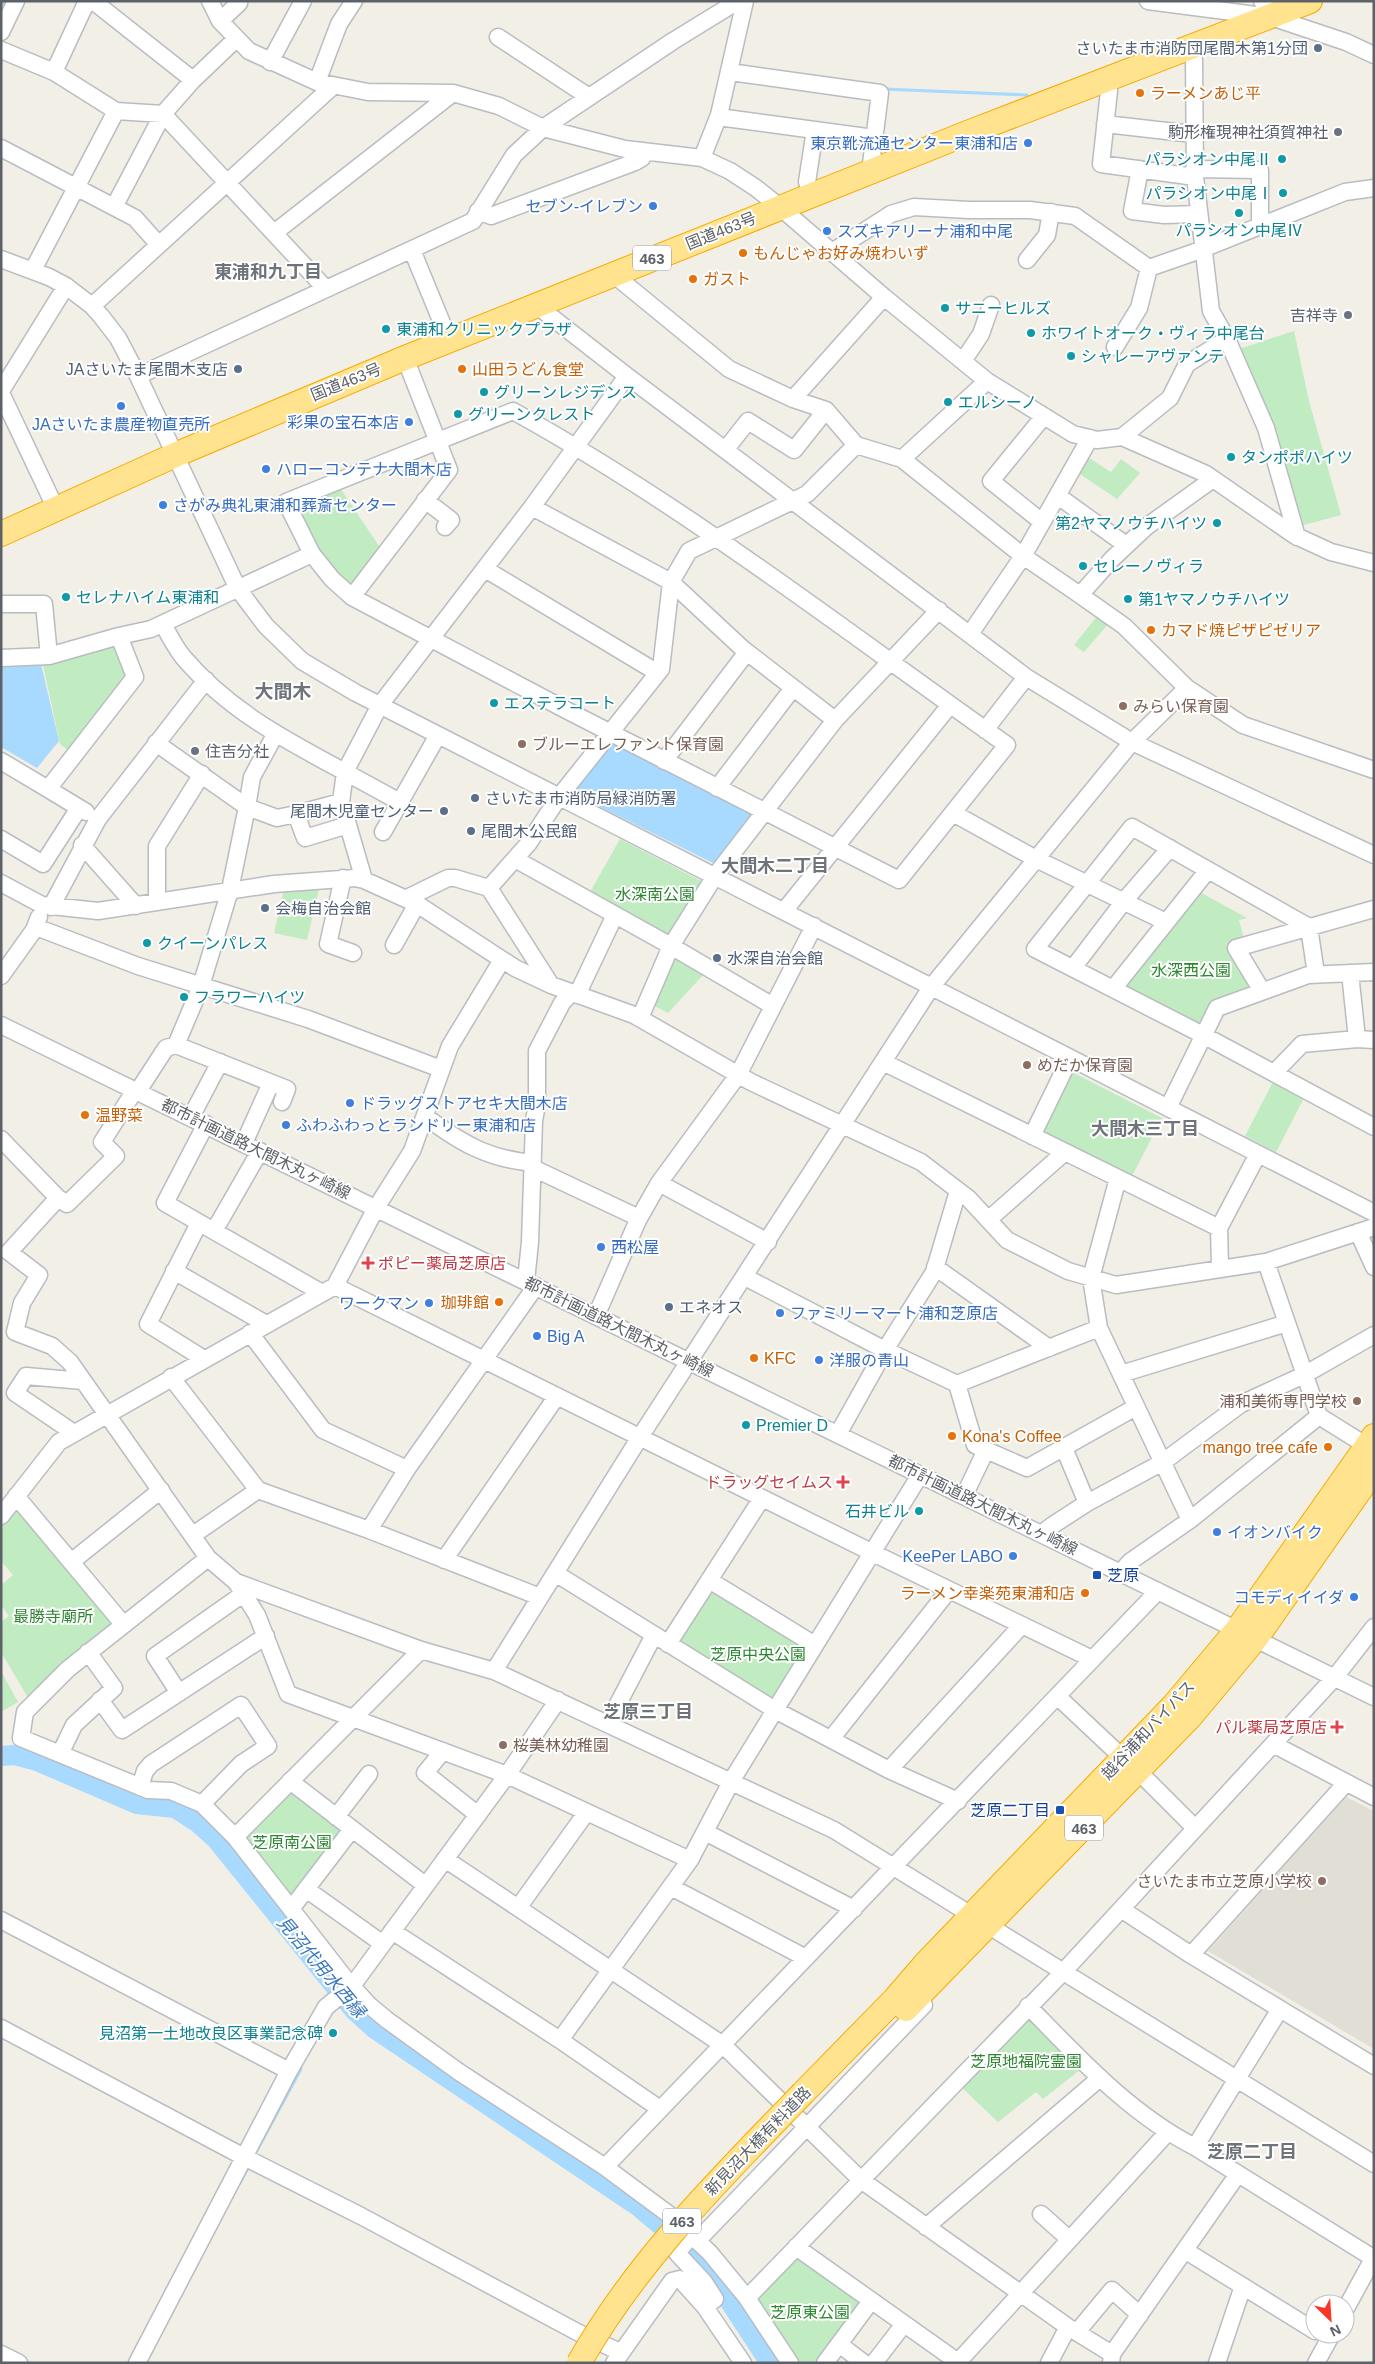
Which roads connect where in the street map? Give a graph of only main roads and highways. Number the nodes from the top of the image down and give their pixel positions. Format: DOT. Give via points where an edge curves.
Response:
graph roads {
  1 [pos="1310,1"];
  2 [pos="1272,10"];
  3 [pos="1,534"];
  4 [pos="1370,1441"];
  5 [pos="1374,1470"];
  6 [pos="1246,1634"];
  7 [pos="980,1920"];
  8 [pos="899,2005"];
  9 [pos="799,2099"];
  10 [pos="579,2363"];
  11 [pos="597,2363"];
  1 -- 2 [label="highway, 国道463号 / 463"];
  2 -- 3 [label="highway, 国道463号 / 463" via="1194,54 1107,79 612,274 174,455"];
  4 -- 6 [label="highway, 越谷浦和バイパス / 463"];
  5 -- 6 [label="highway, 越谷浦和バイパス / 463"];
  6 -- 7 [label="highway, 越谷浦和バイパス / 463" via="1174,1705 1131,1765"];
  7 -- 8 [label="highway, 越谷浦和バイパス / 463" via="944,1970"];
  7 -- 8 [label="highway, 越谷浦和バイパス / 463" via="911,1981"];
  8 -- 9 [label="highway, 新見沼大橋有料道路 / 463"];
  9 -- 10 [label="highway, 新見沼大橋有料道路 / 463, bridge" via="656,2250 620,2298"];
  9 -- 11 [label="highway, 新見沼大橋有料道路 / 463" via="631,2308"];
}
